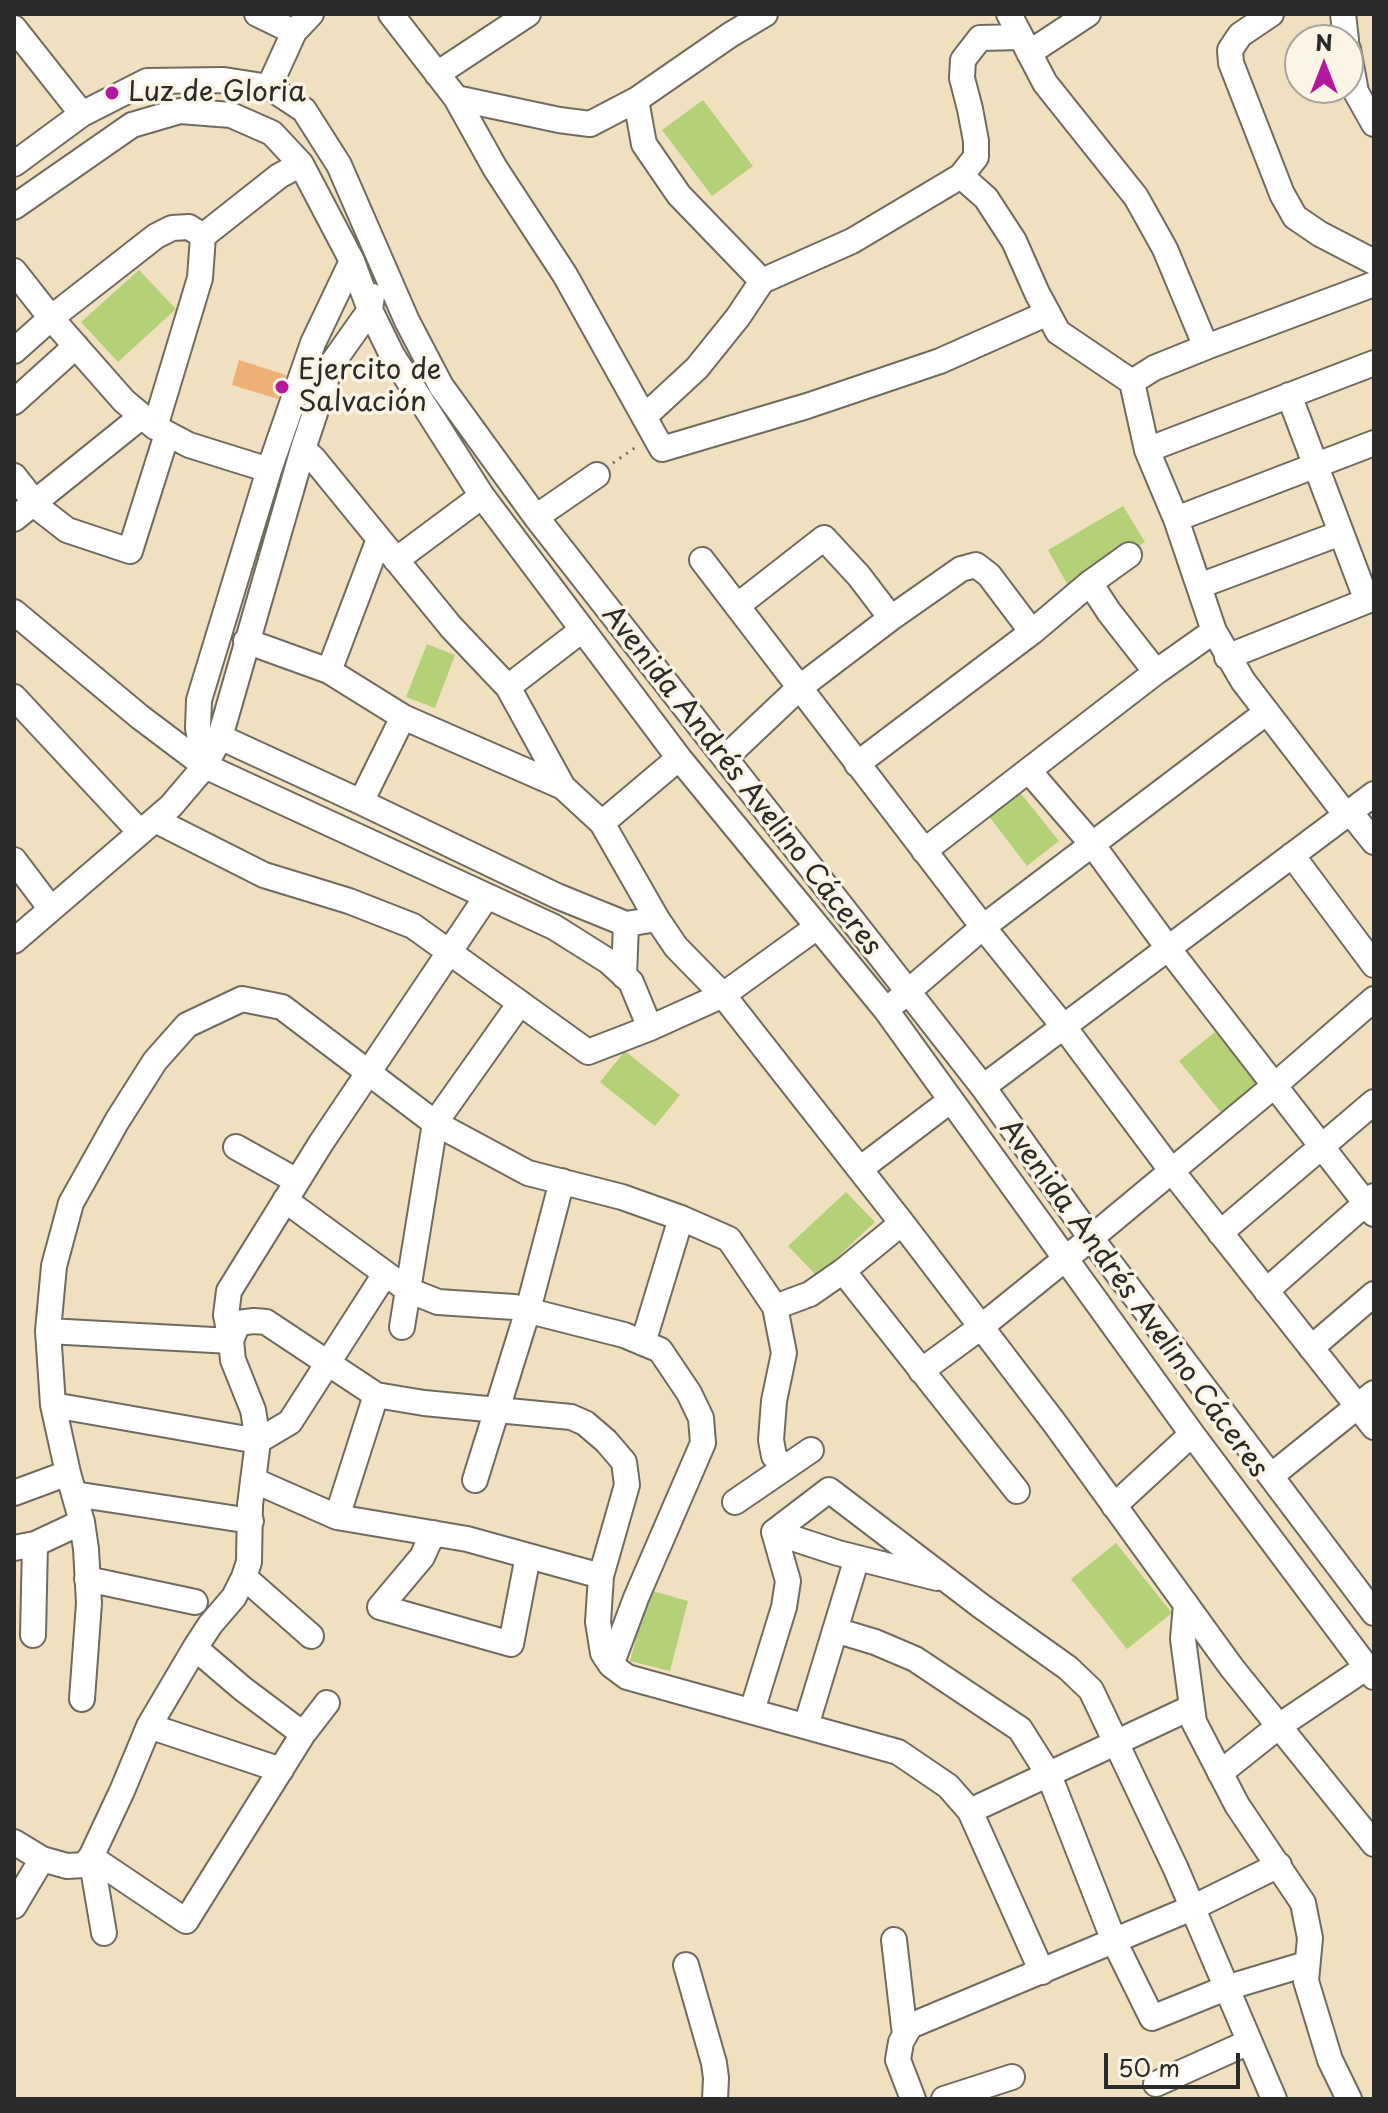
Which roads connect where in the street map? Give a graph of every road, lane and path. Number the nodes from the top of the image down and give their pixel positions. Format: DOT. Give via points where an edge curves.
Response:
graph roads {
  1 [pos="257,14"];
  2 [pos="311,14"];
  3 [pos="391,14"];
  4 [pos="528,14"];
  5 [pos="719,14"];
  6 [pos="765,14"];
  7 [pos="1009,14"];
  8 [pos="1088,14"];
  9 [pos="1271,14"];
  10 [pos="14,28"];
  11 [pos="738,30"];
  12 [pos="294,32"];
  13 [pos="1025,45"];
  14 [pos="437,74"];
  15 [pos="269,87"];
  16 [pos="456,98"];
  17 [pos="636,100"];
  18 [pos="1363,104"];
  19 [pos="82,114"];
  20 [pos="1374,124"];
  21 [pos="14,164"];
  22 [pos="301,164"];
  23 [pos="961,176"];
  24 [pos="14,207"];
  25 [pos="203,236"];
  26 [pos="380,258"];
  27 [pos="352,261"];
  28 [pos="1374,262"];
  29 [pos="14,271"];
  30 [pos="762,281"];
  31 [pos="1374,284"];
  32 [pos="370,310"];
  33 [pos="1048,313"];
  34 [pos="51,318"];
  35 [pos="76,346"];
  36 [pos="1206,347"];
  37 [pos="14,351"];
  38 [pos="1374,363"];
  39 [pos="1132,382"];
  40 [pos="1289,395"];
  41 [pos="14,402"];
  42 [pos="155,426"];
  43 [pos="649,426"];
  44 [pos="1374,443"];
  45 [pos="303,449"];
  46 [pos="1147,450"];
  47 [pos="1315,465"];
  48 [pos="269,470"];
  49 [pos="597,475"];
  50 [pos="14,476"];
  51 [pos="482,496"];
  52 [pos="35,502"];
  53 [pos="536,517"];
  54 [pos="14,519"];
  55 [pos="1176,519"];
  56 [pos="1341,533"];
  57 [pos="379,539"];
  58 [pos="1129,555"];
  59 [pos="396,560"];
  60 [pos="702,560"];
  61 [pos="1090,583"];
  62 [pos="1199,586"];
  63 [pos="1370,599"];
  64 [pos="737,606"];
  65 [pos="891,618"];
  66 [pos="19,625"];
  67 [pos="582,630"];
  68 [pos="1214,631"];
  69 [pos="1032,632"];
  70 [pos="246,641"];
  71 [pos="1227,657"];
  72 [pos="329,671"];
  73 [pos="1156,672"];
  74 [pos="508,687"];
  75 [pos="799,688"];
  76 [pos="14,697"];
  77 [pos="1267,712"];
  78 [pos="403,717"];
  79 [pos="220,737"];
  80 [pos="679,758"];
  81 [pos="725,758"];
  82 [pos="857,764"];
  83 [pos="205,766"];
  84 [pos="1029,771"];
  85 [pos="563,787"];
  86 [pos="1374,794"];
  87 [pos="361,802"];
  88 [pos="1348,814"];
  89 [pos="602,823"];
  90 [pos="147,826"];
  91 [pos="1374,842"];
  92 [pos="1092,844"];
  93 [pos="924,851"];
  94 [pos="1292,855"];
  95 [pos="14,860"];
  96 [pos="487,896"];
  97 [pos="51,909"];
  98 [pos="657,919"];
  99 [pos="626,924"];
  100 [pos="817,927"];
  101 [pos="983,927"];
  102 [pos="14,941"];
  103 [pos="1168,948"];
  104 [pos="449,954"];
  105 [pos="1374,965"];
  106 [pos="624,976"];
  107 [pos="908,993"];
  108 [pos="723,995"];
  109 [pos="1374,999"];
  110 [pos="520,1003"];
  111 [pos="886,1010"];
  112 [pos="1064,1027"];
  113 [pos="650,1028"];
  114 [pos="368,1073"];
  115 [pos="1275,1085"];
  116 [pos="983,1087"];
  117 [pos="951,1100"];
  118 [pos="1374,1102"];
  119 [pos="435,1123"];
  120 [pos="1322,1145"];
  121 [pos="236,1147"];
  122 [pos="860,1169"];
  123 [pos="1171,1170"];
  124 [pos="562,1181"];
  125 [pos="291,1191"];
  126 [pos="1371,1205"];
  127 [pos="681,1218"];
  128 [pos="902,1223"];
  129 [pos="1220,1233"];
  130 [pos="1091,1238"];
  131 [pos="1066,1258"];
  132 [pos="843,1271"];
  133 [pos="385,1274"];
  134 [pos="408,1290"];
  135 [pos="1266,1291"];
  136 [pos="1374,1294"];
  137 [pos="775,1307"];
  138 [pos="528,1310"];
  139 [pos="402,1327"];
  140 [pos="981,1327"];
  141 [pos="48,1331"];
  142 [pos="231,1341"];
  143 [pos="643,1343"];
  144 [pos="1311,1348"];
  145 [pos="328,1365"];
  146 [pos="921,1371"];
  147 [pos="376,1395"];
  148 [pos="1366,1400"];
  149 [pos="53,1405"];
  150 [pos="497,1411"];
  151 [pos="1374,1427"];
  152 [pos="1192,1434"];
  153 [pos="258,1441"];
  154 [pos="811,1450"];
  155 [pos="783,1467"];
  156 [pos="1271,1476"];
  157 [pos="253,1480"];
  158 [pos="475,1480"];
  159 [pos="71,1483"];
  160 [pos="1017,1491"];
  161 [pos="14,1493"];
  162 [pos="735,1502"];
  163 [pos="1114,1506"];
  164 [pos="337,1517"];
  165 [pos="251,1521"];
  166 [pos="82,1522"];
  167 [pos="774,1532"];
  168 [pos="433,1533"];
  169 [pos="24,1546"];
  170 [pos="528,1556"];
  171 [pos="857,1558"];
  172 [pos="601,1576"];
  173 [pos="244,1577"];
  174 [pos="87,1579"];
  175 [pos="951,1581"];
  176 [pos="195,1602"];
  177 [pos="1186,1604"];
  178 [pos="1374,1613"];
  179 [pos="835,1630"];
  180 [pos="33,1635"];
  181 [pos="311,1636"];
  182 [pos="195,1648"];
  183 [pos="611,1665"];
  184 [pos="1370,1672"];
  185 [pos="82,1699"];
  186 [pos="327,1703"];
  187 [pos="1192,1707"];
  188 [pos="752,1711"];
  189 [pos="149,1726"];
  190 [pos="806,1726"];
  191 [pos="1279,1726"];
  192 [pos="303,1734"];
  193 [pos="1117,1743"];
  194 [pos="281,1770"];
  195 [pos="1220,1773"];
  196 [pos="1049,1775"];
  197 [pos="970,1811"];
  198 [pos="14,1842"];
  199 [pos="1374,1844"];
  200 [pos="91,1857"];
  201 [pos="42,1859"];
  202 [pos="1279,1865"];
  203 [pos="14,1906"];
  204 [pos="1192,1908"];
  205 [pos="104,1933"];
  206 [pos="894,1940"];
  207 [pos="1114,1941"];
  208 [pos="1306,1964"];
  209 [pos="686,1965"];
  210 [pos="1042,1972"];
  211 [pos="1226,1988"];
  212 [pos="905,2035"];
  213 [pos="1249,2042"];
  214 [pos="1012,2077"];
  215 [pos="1156,2084"];
  216 [pos="715,2099"];
  217 [pos="913,2099"];
  218 [pos="944,2099"];
  219 [pos="1273,2099"];
  220 [pos="1349,2099"];
  1 -- 12 [label="street"];
  2 -- 12 [label="street"];
  3 -- 14 [label="street"];
  4 -- 14 [label="street"];
  5 -- 11 [label="street"];
  6 -- 11 [label="street"];
  7 -- 13 [label="street"];
  8 -- 13 [label="street"];
  9 -- 28 [label="street" via="1240,35 1230,50 1282,194 1295,217"];
  10 -- 19 [label="street"];
  11 -- 17 [label="street"];
  12 -- 15 [label="street"];
  13 -- 23 [label="street" via="980,38 963,60 976,157"];
  13 -- 36 [label="street" via="1045,83 1136,197 1165,249"];
  14 -- 16 [label="street"];
  15 -- 19 [label="street, Avenida Andrés Avelino Cáceres" via="224,80 147,81"];
  15 -- 26 [label="street, Avenida Andrés Avelino Cáceres" via="304,110 339,165"];
  16 -- 17 [label="street" via="590,124"];
  16 -- 43 [label="street" via="565,275"];
  17 -- 30 [label="street" via="644,144 679,195"];
  18 -- 20 [label="street"];
  19 -- 21 [label="street, Avenida Andrés Avelino Cáceres"];
  22 -- 24 [label="street, Avenida Andrés Avelino Cáceres" via="272,133 231,115 180,111 132,125"];
  22 -- 25 [label="street"];
  22 -- 27 [label="street, Avenida Andrés Avelino Cáceres"];
  23 -- 30 [label="street" via="852,241"];
  23 -- 33 [label="street" via="986,198 1014,241"];
  25 -- 34 [label="street" via="189,227 156,236"];
  25 -- 42 [label="street" via="200,278"];
  26 -- 32 [label="street"];
  26 -- 53 [label="street, Avenida Andrés Avelino Cáceres" via="441,386"];
  27 -- 32 [label="street, Avenida Andrés Avelino Cáceres"];
  27 -- 48 [label="street" via="313,343"];
  29 -- 34 [label="street"];
  30 -- 43 [label="street"];
  31 -- 36 [label="street"];
  32 -- 45 [label="street" via="331,365"];
  32 -- 51 [label="street, Avenida Andrés Avelino Cáceres" via="392,355"];
  33 -- 39 [label="street" via="1058,332"];
  33 -- 43 [label="street" via="940,361 662,449"];
  34 -- 35 [label="street"];
  34 -- 37 [label="street"];
  35 -- 41 [label="street"];
  35 -- 42 [label="street" via="124,401"];
  36 -- 39 [label="street"];
  38 -- 40 [label="street"];
  39 -- 46 [label="street"];
  40 -- 46 [label="street"];
  40 -- 47 [label="street"];
  42 -- 48 [label="street" via="189,445"];
  42 -- 52 [label="street"];
  42 -- 52 [label="street" via="130,551 67,530"];
  43 -- 49 [label="path"];
  44 -- 47 [label="street"];
  45 -- 57 [label="street"];
  45 -- 70 [label="street"];
  46 -- 55 [label="street"];
  47 -- 55 [label="street"];
  47 -- 56 [label="street"];
  48 -- 83 [label="street" via="199,700"];
  49 -- 53 [label="street"];
  50 -- 52 [label="street"];
  51 -- 59 [label="street"];
  51 -- 67 [label="street, Avenida Andrés Avelino Cáceres"];
  52 -- 54 [label="street"];
  53 -- 81 [label="street, Avenida Andrés Avelino Cáceres"];
  55 -- 62 [label="street"];
  56 -- 62 [label="street"];
  56 -- 63 [label="street"];
  57 -- 59 [label="street"];
  57 -- 72 [label="street"];
  58 -- 61 [label="street"];
  59 -- 74 [label="street"];
  60 -- 64 [label="street"];
  61 -- 69 [label="street"];
  61 -- 73 [label="street"];
  62 -- 68 [label="street"];
  63 -- 71 [label="street"];
  64 -- 65 [label="street" via="824,538"];
  64 -- 75 [label="street"];
  65 -- 69 [label="street" via="961,569 976,565"];
  65 -- 75 [label="street"];
  66 -- 83 [label="street"];
  67 -- 74 [label="street"];
  67 -- 80 [label="street, Avenida Andrés Avelino Cáceres"];
  68 -- 71 [label="street"];
  68 -- 73 [label="street"];
  69 -- 82 [label="street"];
  70 -- 72 [label="street"];
  70 -- 79 [label="street"];
  71 -- 77 [label="street"];
  72 -- 78 [label="street"];
  73 -- 84 [label="street"];
  74 -- 85 [label="street"];
  75 -- 81 [label="street"];
  75 -- 82 [label="street"];
  76 -- 90 [label="street"];
  77 -- 88 [label="street"];
  77 -- 92 [label="street"];
  78 -- 85 [label="street"];
  78 -- 87 [label="street"];
  79 -- 83 [label="street"];
  79 -- 87 [label="street"];
  80 -- 89 [label="street"];
  80 -- 100 [label="street, Avenida Andrés Avelino Cáceres"];
  81 -- 107 [label="street, Avenida Andrés Avelino Cáceres"];
  82 -- 93 [label="street"];
  83 -- 90 [label="street"];
  83 -- 96 [label="street"];
  84 -- 92 [label="street"];
  84 -- 93 [label="street"];
  85 -- 89 [label="street"];
  86 -- 88 [label="street"];
  87 -- 99 [label="street"];
  88 -- 91 [label="street"];
  88 -- 94 [label="street"];
  89 -- 98 [label="street"];
  90 -- 97 [label="street"];
  90 -- 104 [label="street" via="264,875 413,926"];
  92 -- 101 [label="street"];
  92 -- 103 [label="street"];
  93 -- 101 [label="street"];
  94 -- 103 [label="street"];
  94 -- 105 [label="street"];
  95 -- 97 [label="street"];
  96 -- 104 [label="street"];
  96 -- 106 [label="street" via="554,927"];
  97 -- 102 [label="street"];
  98 -- 99 [label="street"];
  98 -- 108 [label="street" via="676,947"];
  99 -- 106 [label="street"];
  100 -- 108 [label="street"];
  100 -- 111 [label="street, Avenida Andrés Avelino Cáceres"];
  101 -- 107 [label="street"];
  101 -- 112 [label="street"];
  103 -- 112 [label="street"];
  103 -- 115 [label="street"];
  104 -- 110 [label="street"];
  104 -- 114 [label="street"];
  106 -- 113 [label="street"];
  107 -- 111 [label="street"];
  107 -- 116 [label="street, Avenida Andrés Avelino Cáceres"];
  108 -- 113 [label="street"];
  108 -- 122 [label="street"];
  109 -- 115 [label="street"];
  110 -- 113 [label="street" via="588,1052"];
  110 -- 119 [label="street"];
  111 -- 117 [label="street, Avenida Andrés Avelino Cáceres"];
  112 -- 116 [label="street"];
  112 -- 123 [label="street"];
  114 -- 119 [label="street"];
  114 -- 125 [label="street"];
  114 -- 141 [label="street" via="282,1007 242,999 187,1025 155,1061 71,1203 54,1266"];
  115 -- 120 [label="street"];
  115 -- 123 [label="street"];
  116 -- 130 [label="street, Avenida Andrés Avelino Cáceres"];
  117 -- 122 [label="street"];
  117 -- 131 [label="street, Avenida Andrés Avelino Cáceres"];
  118 -- 120 [label="street"];
  119 -- 124 [label="street" via="528,1173"];
  119 -- 134 [label="street"];
  120 -- 126 [label="street"];
  120 -- 129 [label="street"];
  121 -- 125 [label="street"];
  122 -- 128 [label="street"];
  123 -- 129 [label="street"];
  123 -- 130 [label="street"];
  124 -- 127 [label="street"];
  124 -- 138 [label="street"];
  125 -- 133 [label="street"];
  125 -- 142 [label="street" via="229,1291"];
  126 -- 135 [label="street"];
  127 -- 137 [label="street" via="729,1239"];
  127 -- 143 [label="street"];
  128 -- 132 [label="street"];
  128 -- 140 [label="street"];
  129 -- 135 [label="street"];
  130 -- 131 [label="street"];
  130 -- 156 [label="street, Avenida Andrés Avelino Cáceres"];
  131 -- 140 [label="street"];
  131 -- 152 [label="street, Avenida Andrés Avelino Cáceres"];
  132 -- 137 [label="street" via="810,1294"];
  132 -- 146 [label="street"];
  133 -- 134 [label="street"];
  133 -- 145 [label="street"];
  134 -- 138 [label="street" via="438,1302"];
  134 -- 139 [label="street"];
  135 -- 144 [label="street"];
  136 -- 144 [label="street"];
  137 -- 155 [label="street" via="784,1353 771,1440"];
  138 -- 143 [label="street"];
  138 -- 150 [label="street"];
  140 -- 146 [label="street"];
  140 -- 163 [label="street"];
  141 -- 142 [label="street"];
  141 -- 149 [label="street"];
  142 -- 145 [label="street" via="238,1323 266,1322"];
  142 -- 153 [label="street"];
  143 -- 183 [label="street" via="660,1350 689,1393 701,1418 703,1443"];
  144 -- 148 [label="street"];
  145 -- 147 [label="street"];
  145 -- 153 [label="street" via="290,1422"];
  146 -- 160 [label="street"];
  147 -- 150 [label="street"];
  147 -- 164 [label="street"];
  148 -- 151 [label="street"];
  148 -- 156 [label="street"];
  149 -- 153 [label="street"];
  149 -- 159 [label="street"];
  150 -- 158 [label="street"];
  150 -- 172 [label="street" via="571,1417 585,1423 624,1462 627,1485"];
  152 -- 163 [label="street"];
  152 -- 184 [label="street, Avenida Andrés Avelino Cáceres"];
  153 -- 157 [label="street"];
  154 -- 155 [label="street"];
  155 -- 162 [label="street"];
  156 -- 178 [label="street, Avenida Andrés Avelino Cáceres"];
  157 -- 164 [label="street"];
  157 -- 165 [label="street"];
  159 -- 161 [label="street"];
  159 -- 165 [label="street"];
  159 -- 166 [label="street"];
  163 -- 177 [label="street"];
  164 -- 168 [label="street"];
  165 -- 173 [label="street"];
  166 -- 169 [label="street"];
  166 -- 174 [label="street"];
  167 -- 171 [label="street"];
  167 -- 175 [label="street" via="829,1490"];
  167 -- 188 [label="street" via="788,1581"];
  168 -- 170 [label="street"];
  168 -- 170 [label="street" via="422,1557 380,1607 511,1644"];
  169 -- 180 [label="street"];
  170 -- 172 [label="street"];
  171 -- 175 [label="street"];
  171 -- 179 [label="street"];
  172 -- 183 [label="street" via="598,1622 603,1653"];
  173 -- 181 [label="street"];
  173 -- 182 [label="street"];
  174 -- 176 [label="street"];
  174 -- 185 [label="street"];
  175 -- 193 [label="street" via="1091,1690"];
  177 -- 187 [label="street" via="1183,1639"];
  177 -- 191 [label="street"];
  179 -- 190 [label="street"];
  179 -- 196 [label="street" via="915,1659 1020,1729"];
  182 -- 189 [label="street"];
  182 -- 192 [label="street"];
  183 -- 188 [label="street" via="627,1677"];
  184 -- 191 [label="street"];
  186 -- 192 [label="street"];
  187 -- 193 [label="street"];
  187 -- 195 [label="street" via="1194,1722"];
  188 -- 190 [label="street"];
  189 -- 194 [label="street"];
  189 -- 200 [label="street"];
  190 -- 197 [label="street" via="898,1752 948,1786"];
  191 -- 195 [label="street"];
  191 -- 199 [label="street"];
  192 -- 194 [label="street"];
  193 -- 196 [label="street"];
  193 -- 204 [label="street"];
  194 -- 200 [label="street" via="186,1921"];
  195 -- 202 [label="street"];
  196 -- 197 [label="street"];
  196 -- 207 [label="street"];
  197 -- 210 [label="street"];
  198 -- 201 [label="street"];
  200 -- 201 [label="street" via="84,1865 67,1866"];
  200 -- 205 [label="street"];
  201 -- 203 [label="street"];
  202 -- 204 [label="street"];
  202 -- 208 [label="street" via="1303,1903 1310,1938"];
  204 -- 207 [label="street"];
  204 -- 211 [label="street"];
  206 -- 212 [label="street"];
  207 -- 210 [label="street"];
  207 -- 211 [label="street" via="1152,2018"];
  208 -- 211 [label="street"];
  208 -- 220 [label="street" via="1306,1981 1330,2060"];
  209 -- 216 [label="street" via="714,2063"];
  210 -- 212 [label="street" via="910,2026"];
  211 -- 213 [label="street"];
  212 -- 217 [label="street" via="898,2060"];
  213 -- 215 [label="street"];
  213 -- 219 [label="street"];
  214 -- 218 [label="street"];
}
